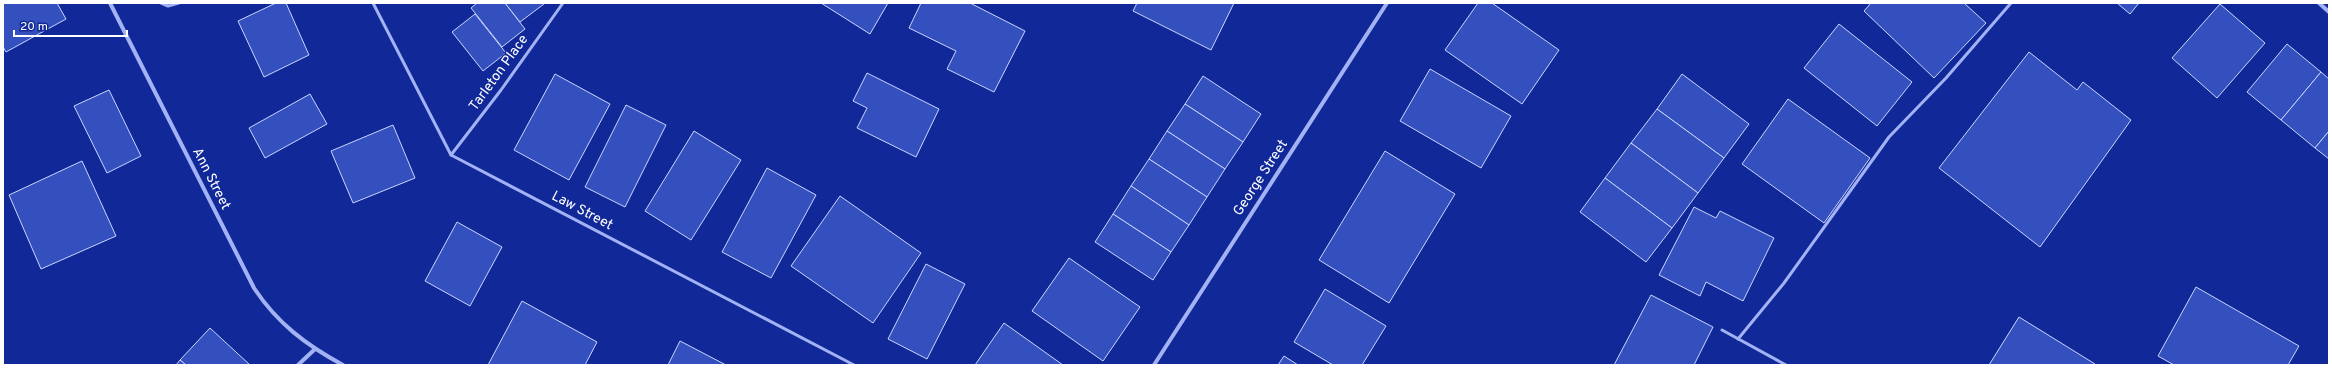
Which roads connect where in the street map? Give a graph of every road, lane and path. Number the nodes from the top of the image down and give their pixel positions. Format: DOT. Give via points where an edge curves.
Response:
graph roads {
  1 [pos="110,3"];
  2 [pos="161,3"];
  3 [pos="180,3"];
  4 [pos="373,3"];
  5 [pos="563,3"];
  6 [pos="1387,3"];
  7 [pos="2011,3"];
  8 [pos="2319,3"];
  9 [pos="2329,12"];
  10 [pos="451,155"];
  11 [pos="1722,330"];
  12 [pos="1738,339"];
  13 [pos="314,350"];
  14 [pos="298,365"];
  15 [pos="343,365"];
  16 [pos="854,365"];
  17 [pos="1154,365"];
  18 [pos="1786,365"];
  1 -- 13 [label="street, Ann Street" via="254,288 267,308 287,329"];
  2 -- 3 [label="lane" via="168,6"];
  4 -- 10 [label="lane"];
  5 -- 10 [label="lane, Tarleton Place"];
  6 -- 17 [label="street, George Street"];
  7 -- 12 [label="lane" via="1946,78 1889,137 1784,282"];
  8 -- 9 [label="street"];
  10 -- 16 [label="lane, Law Street"];
  11 -- 12 [label="lane"];
  12 -- 18 [label="lane"];
  13 -- 14 [label="street"];
  13 -- 15 [label="street, Ann Street"];
}
